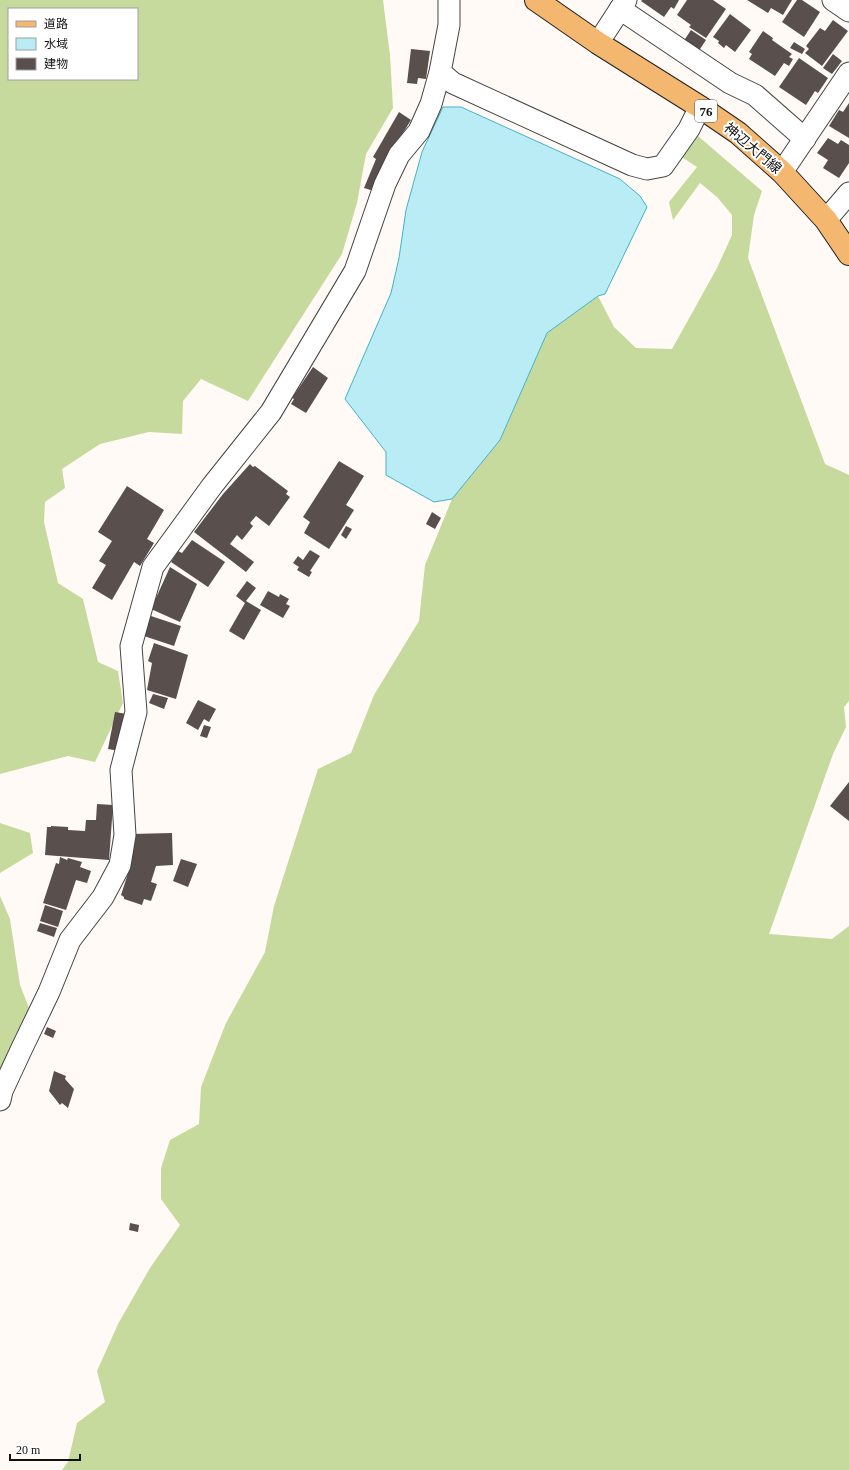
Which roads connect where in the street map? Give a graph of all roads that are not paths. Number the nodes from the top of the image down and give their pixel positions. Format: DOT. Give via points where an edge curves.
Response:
graph roads {
  1 [pos="449,0"];
  2 [pos="536,0"];
  3 [pos="833,0"];
  4 [pos="623,4"];
  5 [pos="849,10"];
  6 [pos="598,43"];
  7 [pos="440,72"];
  8 [pos="849,73"];
  9 [pos="700,107"];
  10 [pos="805,139"];
  11 [pos="782,172"];
  12 [pos="849,193"];
  13 [pos="826,220"];
  14 [pos="849,254"];
  15 [pos="0,1100"];
  1 -- 7 [label="street" via="449,25"];
  2 -- 6 [label="main road, 神辺大門線 / 76"];
  3 -- 5 [label="street"];
  4 -- 6 [label="street"];
  4 -- 10 [label="street" via="730,83 755,95"];
  6 -- 9 [label="main road, 神辺大門線 / 76"];
  7 -- 9 [label="street" via="453,83 632,165 647,169 663,166 689,129"];
  7 -- 15 [label="street" via="431,104 419,131 398,155 385,184 355,271 271,412 212,486 153,567 130,646 136,712 121,770 125,835 120,865 103,898 70,940"];
  8 -- 10 [label="street"];
  9 -- 11 [label="main road, 神辺大門線 / 76" via="738,133"];
  10 -- 11 [label="street"];
  11 -- 13 [label="main road, 神辺大門線 / 76"];
  12 -- 13 [label="street"];
  13 -- 14 [label="main road, 神辺大門線 / 76"];
}
